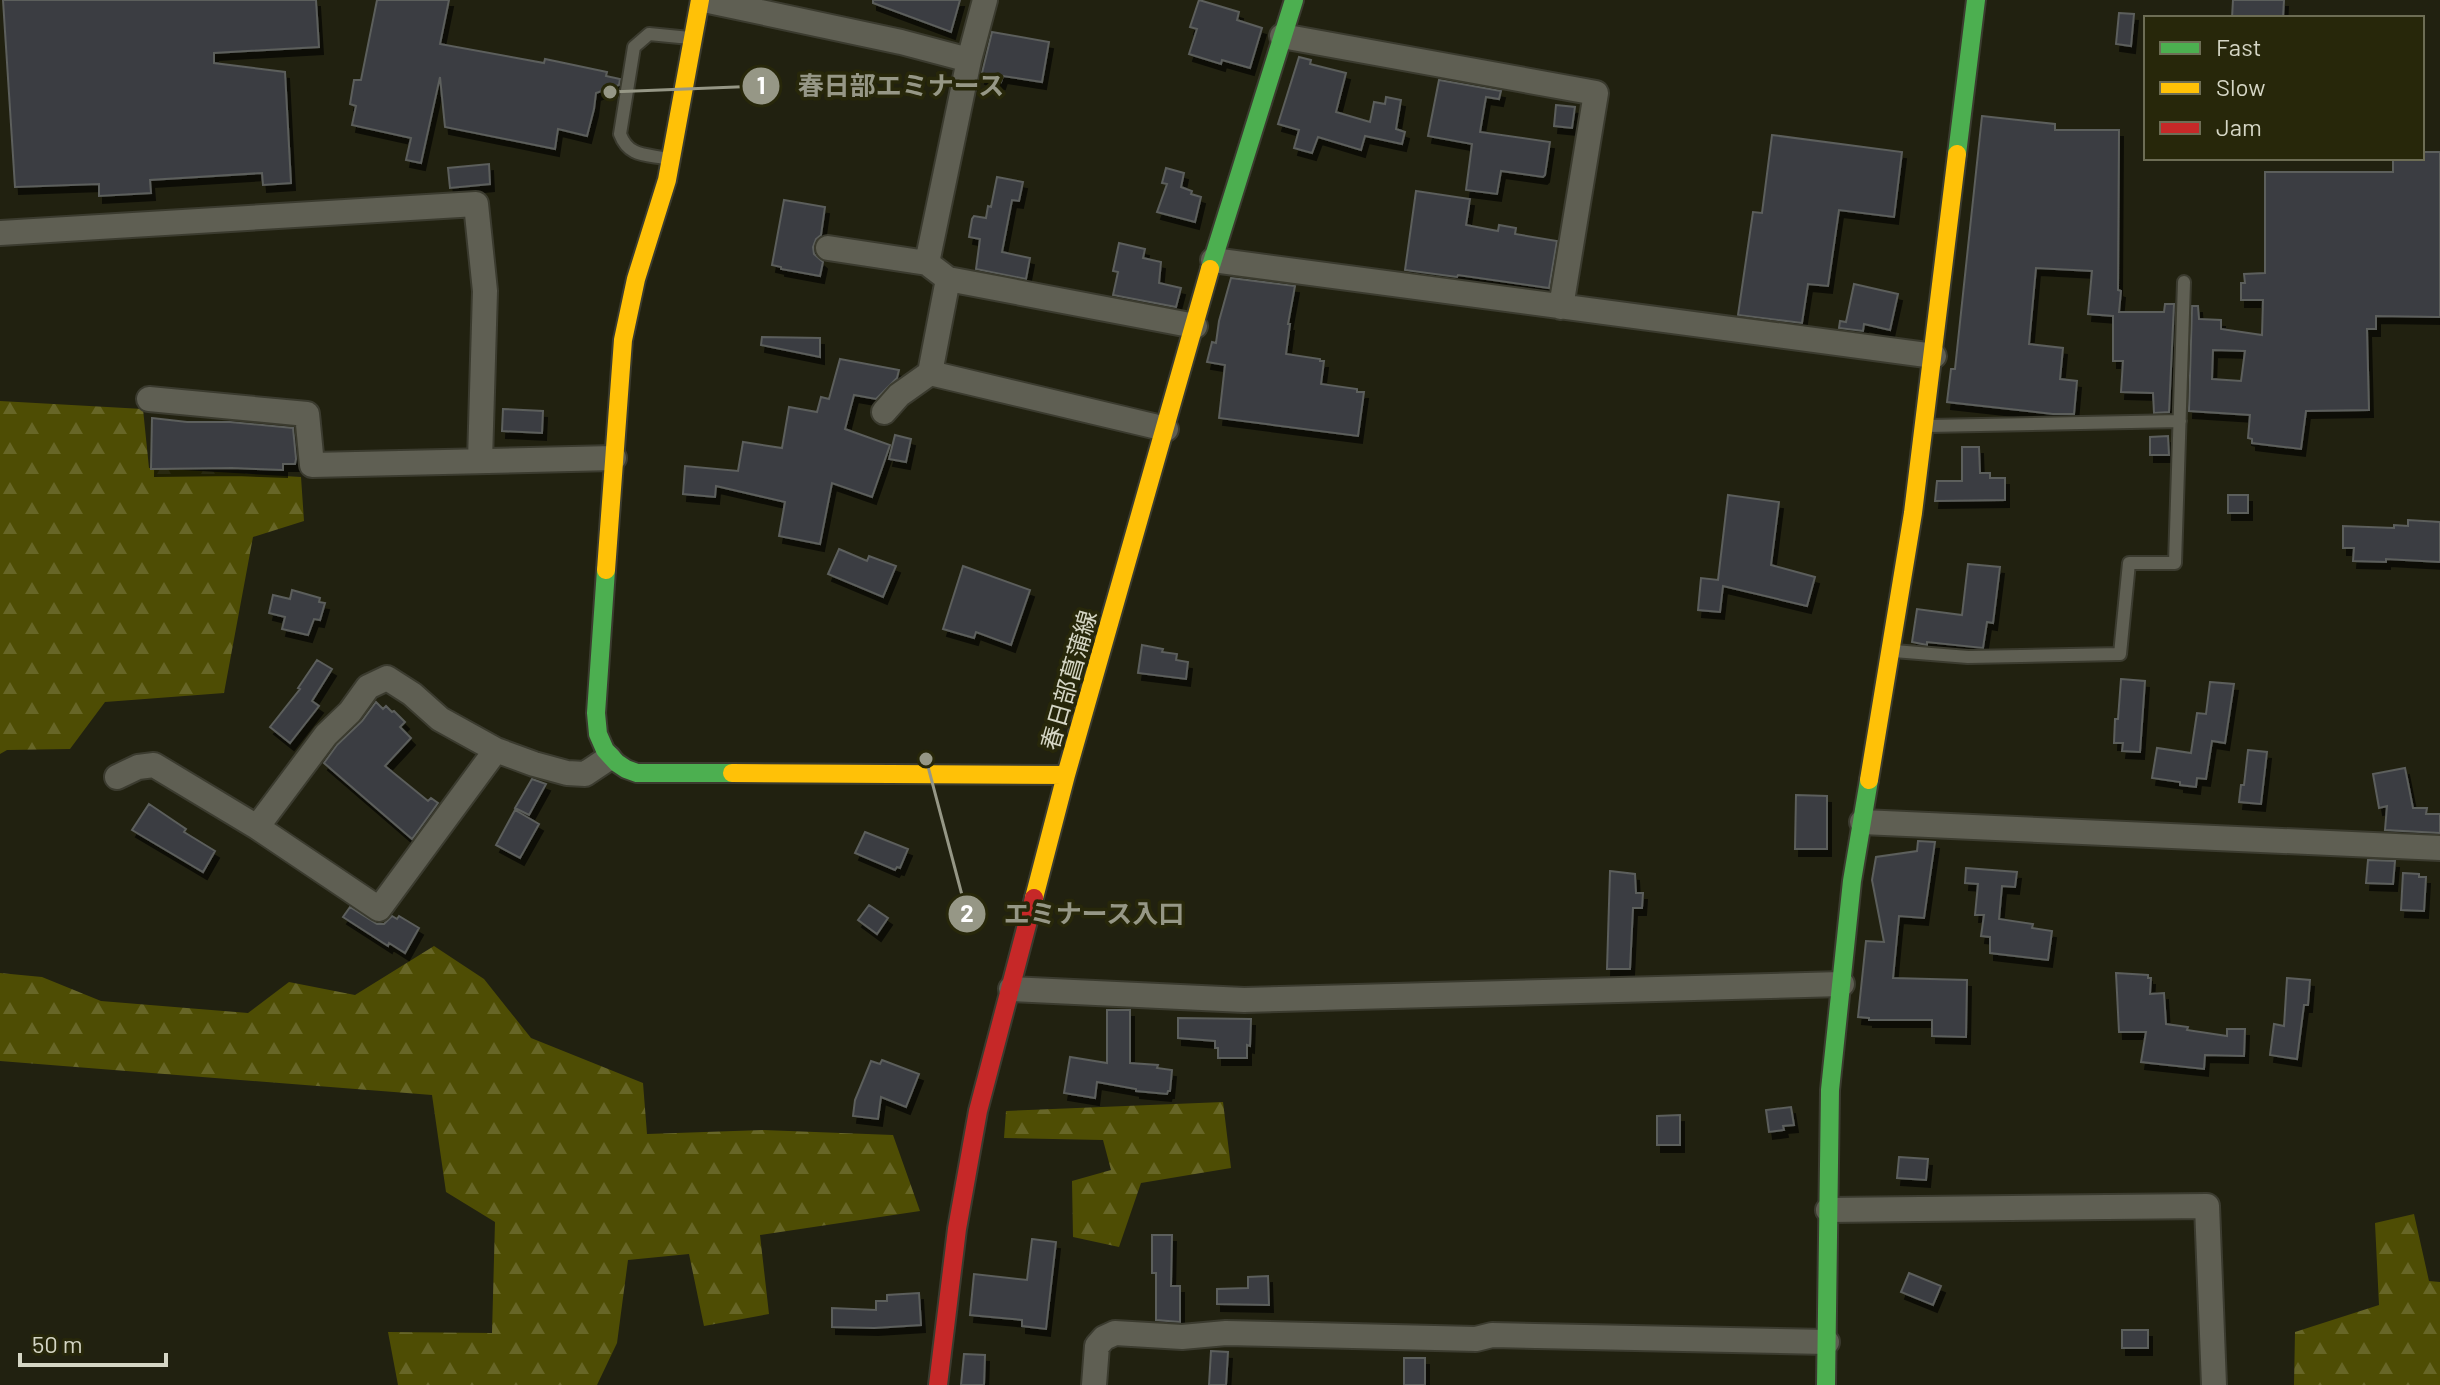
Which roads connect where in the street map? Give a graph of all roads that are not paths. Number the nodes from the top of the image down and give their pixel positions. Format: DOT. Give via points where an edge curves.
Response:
graph roads {
  1 [pos="702,0"];
  2 [pos="985,0"];
  3 [pos="1294,0"];
  4 [pos="1976,0"];
  5 [pos="1282,36"];
  6 [pos="693,39"];
  7 [pos="969,60"];
  8 [pos="672,159"];
  9 [pos="0,233"];
  10 [pos="828,248"];
  11 [pos="1213,260"];
  12 [pos="927,263"];
  13 [pos="948,279"];
  14 [pos="2184,282"];
  15 [pos="1561,307"];
  16 [pos="1195,326"];
  17 [pos="1934,356"];
  18 [pos="930,373"];
  19 [pos="149,399"];
  20 [pos="884,412"];
  21 [pos="2180,421"];
  22 [pos="1924,426"];
  23 [pos="1166,429"];
  24 [pos="614,458"];
  25 [pos="480,460"];
  26 [pos="1889,650"];
  27 [pos="496,750"];
  28 [pos="609,758"];
  29 [pos="1066,775"];
  30 [pos="117,777"];
  31 [pos="1862,822"];
  32 [pos="257,827"];
  33 [pos="2440,848"];
  34 [pos="1842,984"];
  35 [pos="1011,989"];
  36 [pos="1828,1210"];
  37 [pos="1827,1342"];
  38 [pos="938,1385"];
  39 [pos="1094,1385"];
  40 [pos="1826,1385"];
  41 [pos="2214,1385"];
  1 -- 6 [label="street"];
  1 -- 7 [label="street"];
  2 -- 7 [label="street"];
  3 -- 5 [label="street, 春日部菖蒲線"];
  4 -- 17 [label="street"];
  5 -- 11 [label="street, 春日部菖蒲線"];
  5 -- 15 [label="street" via="1596,93"];
  6 -- 8 [label="street"];
  6 -- 8 [label="lane" via="649,34 634,47 620,134 624,146"];
  7 -- 12 [label="street"];
  8 -- 24 [label="street" via="628,310"];
  9 -- 25 [label="street" via="476,204 485,291"];
  10 -- 12 [label="street"];
  11 -- 15 [label="street"];
  11 -- 16 [label="street, 春日部菖蒲線"];
  12 -- 13 [label="street"];
  13 -- 16 [label="street"];
  13 -- 18 [label="street"];
  14 -- 21 [label="lane"];
  15 -- 17 [label="street"];
  16 -- 23 [label="street, 春日部菖蒲線"];
  17 -- 22 [label="street"];
  18 -- 20 [label="street"];
  18 -- 23 [label="street"];
  19 -- 25 [label="street" via="307,414 312,465"];
  21 -- 22 [label="lane"];
  21 -- 26 [label="lane" via="2175,563 2129,563 2120,654 1968,657"];
  22 -- 26 [label="street"];
  23 -- 29 [label="street, 春日部菖蒲線"];
  24 -- 25 [label="street"];
  24 -- 28 [label="street" via="596,713 597,731"];
  26 -- 31 [label="street"];
  27 -- 28 [label="street" via="567,773 585,774"];
  27 -- 32 [label="street" via="440,719 387,678 368,687 326,735"];
  27 -- 32 [label="street" via="379,909"];
  28 -- 29 [label="street" via="637,773"];
  29 -- 35 [label="street, 春日部菖蒲線"];
  30 -- 32 [label="street" via="154,765"];
  31 -- 33 [label="street"];
  31 -- 34 [label="street"];
  34 -- 35 [label="street" via="1244,1000"];
  34 -- 36 [label="street" via="1830,1090"];
  35 -- 38 [label="street, 春日部菖蒲線" via="978,1111"];
  36 -- 37 [label="street"];
  36 -- 41 [label="street" via="2207,1206"];
  37 -- 39 [label="street" via="1115,1333 1097,1346"];
  37 -- 40 [label="street"];
}
